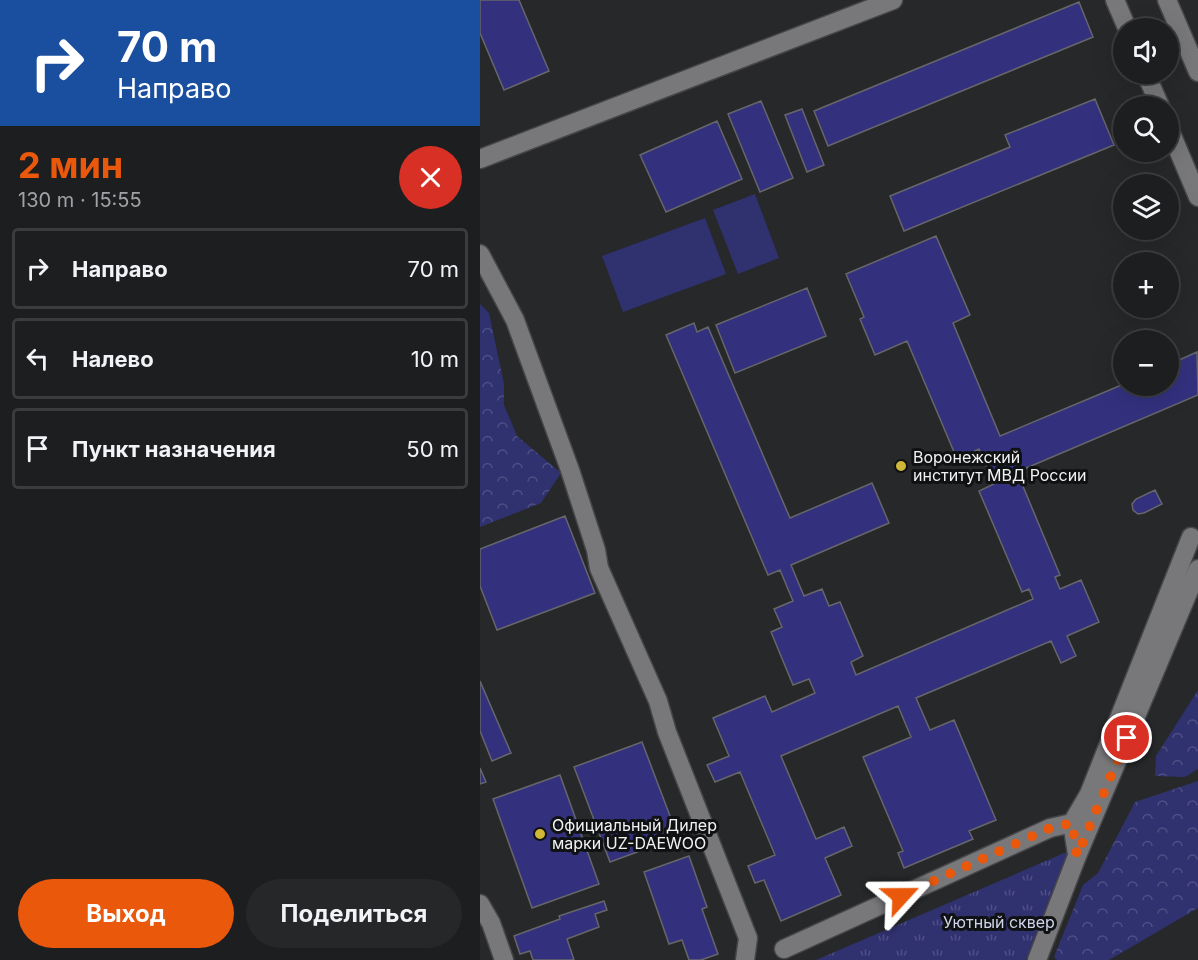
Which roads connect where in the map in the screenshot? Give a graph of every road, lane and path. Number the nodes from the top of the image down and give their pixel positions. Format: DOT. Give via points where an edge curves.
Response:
graph roads {
  1 [pos="892,0"];
  2 [pos="1115,0"];
  3 [pos="1167,0"];
  4 [pos="1123,18"];
  5 [pos="1198,72"];
  6 [pos="1179,152"];
  7 [pos="480,159"];
  8 [pos="1198,197"];
  9 [pos="480,254"];
  10 [pos="1191,537"];
  11 [pos="1198,569"];
  12 [pos="1072,823"];
  13 [pos="1077,856"];
  14 [pos="480,904"];
  15 [pos="784,949"];
  16 [pos="504,960"];
  17 [pos="745,960"];
  18 [pos="1037,960"];
  1 -- 7 [label="street"];
  2 -- 4 [label="street"];
  3 -- 5 [label="street"];
  6 -- 8 [label="street"];
  9 -- 17 [label="street" via="515,320 570,470 596,550 598,568 658,701 748,938"];
  10 -- 12 [label="street" via="1089,794"];
  11 -- 13 [label="street"];
  12 -- 13 [label="street"];
  12 -- 15 [label="street" via="1050,828"];
  13 -- 18 [label="street"];
  14 -- 16 [label="street"];
}
